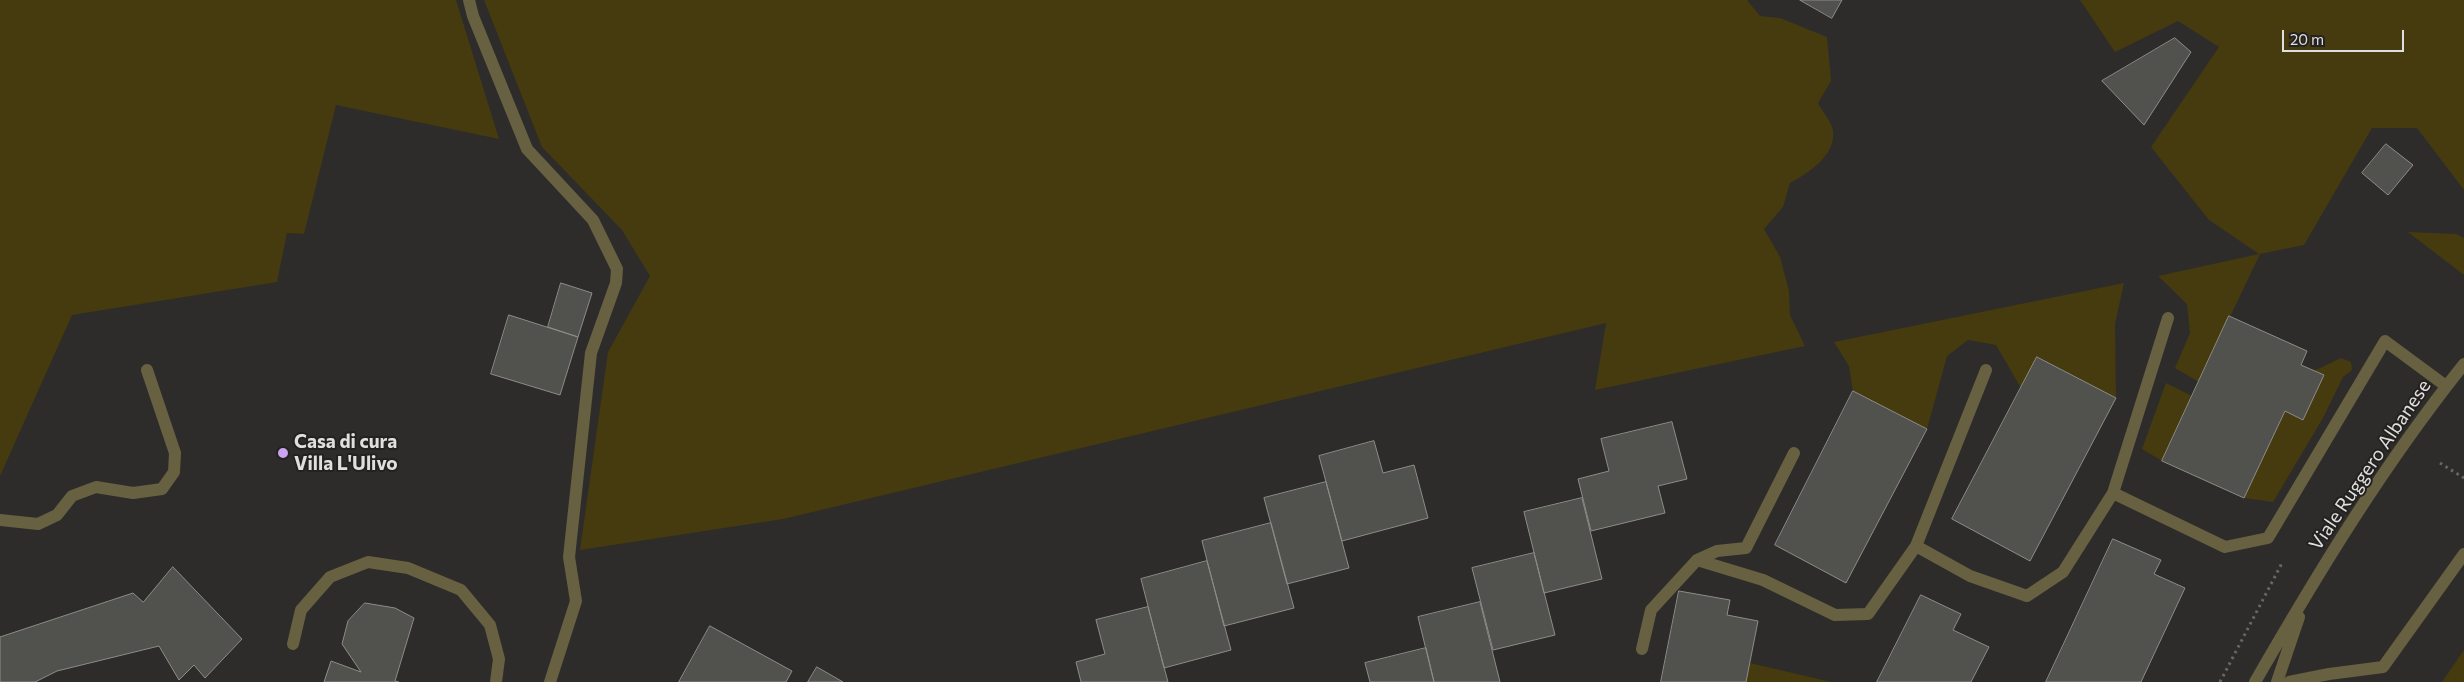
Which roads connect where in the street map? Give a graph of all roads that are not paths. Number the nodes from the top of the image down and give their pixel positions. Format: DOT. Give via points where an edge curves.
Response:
graph roads {
  1 [pos="469,0"];
  2 [pos="2168,318"];
  3 [pos="2464,364"];
  4 [pos="147,370"];
  5 [pos="1986,370"];
  6 [pos="2446,386"];
  7 [pos="1794,453"];
  8 [pos="2113,492"];
  9 [pos="0,520"];
  10 [pos="1916,546"];
  11 [pos="2464,554"];
  12 [pos="1697,560"];
  13 [pos="2308,589"];
  14 [pos="292,644"];
  15 [pos="1642,649"];
  16 [pos="496,682"];
  17 [pos="550,682"];
  18 [pos="2255,682"];
  19 [pos="2277,682"];
  20 [pos="2289,682"];
  1 -- 17 [label="street" via="472,16 527,149 593,220 617,269 616,283 591,353 569,557 576,601"];
  2 -- 8 [label="street"];
  3 -- 6 [label="street, Viale Ruggero Albanese"];
  4 -- 9 [label="street" via="175,453 174,472 162,489 132,493 96,486 72,496 57,516 38,524"];
  5 -- 10 [label="street"];
  6 -- 8 [label="street" via="2385,341 2268,538 2225,547"];
  6 -- 13 [label="street, Viale Ruggero Albanese" via="2404,441"];
  7 -- 12 [label="street" via="1746,548 1716,550"];
  8 -- 10 [label="street" via="2063,572 2027,596 1970,576"];
  10 -- 12 [label="street" via="1868,614 1835,615 1763,580"];
  11 -- 20 [label="street" via="2383,667"];
  12 -- 15 [label="street" via="1651,610"];
  13 -- 18 [label="street"];
  13 -- 19 [label="street"];
  14 -- 16 [label="street" via="301,610 330,577 368,562 408,568 461,590 490,625 499,659"];
}
